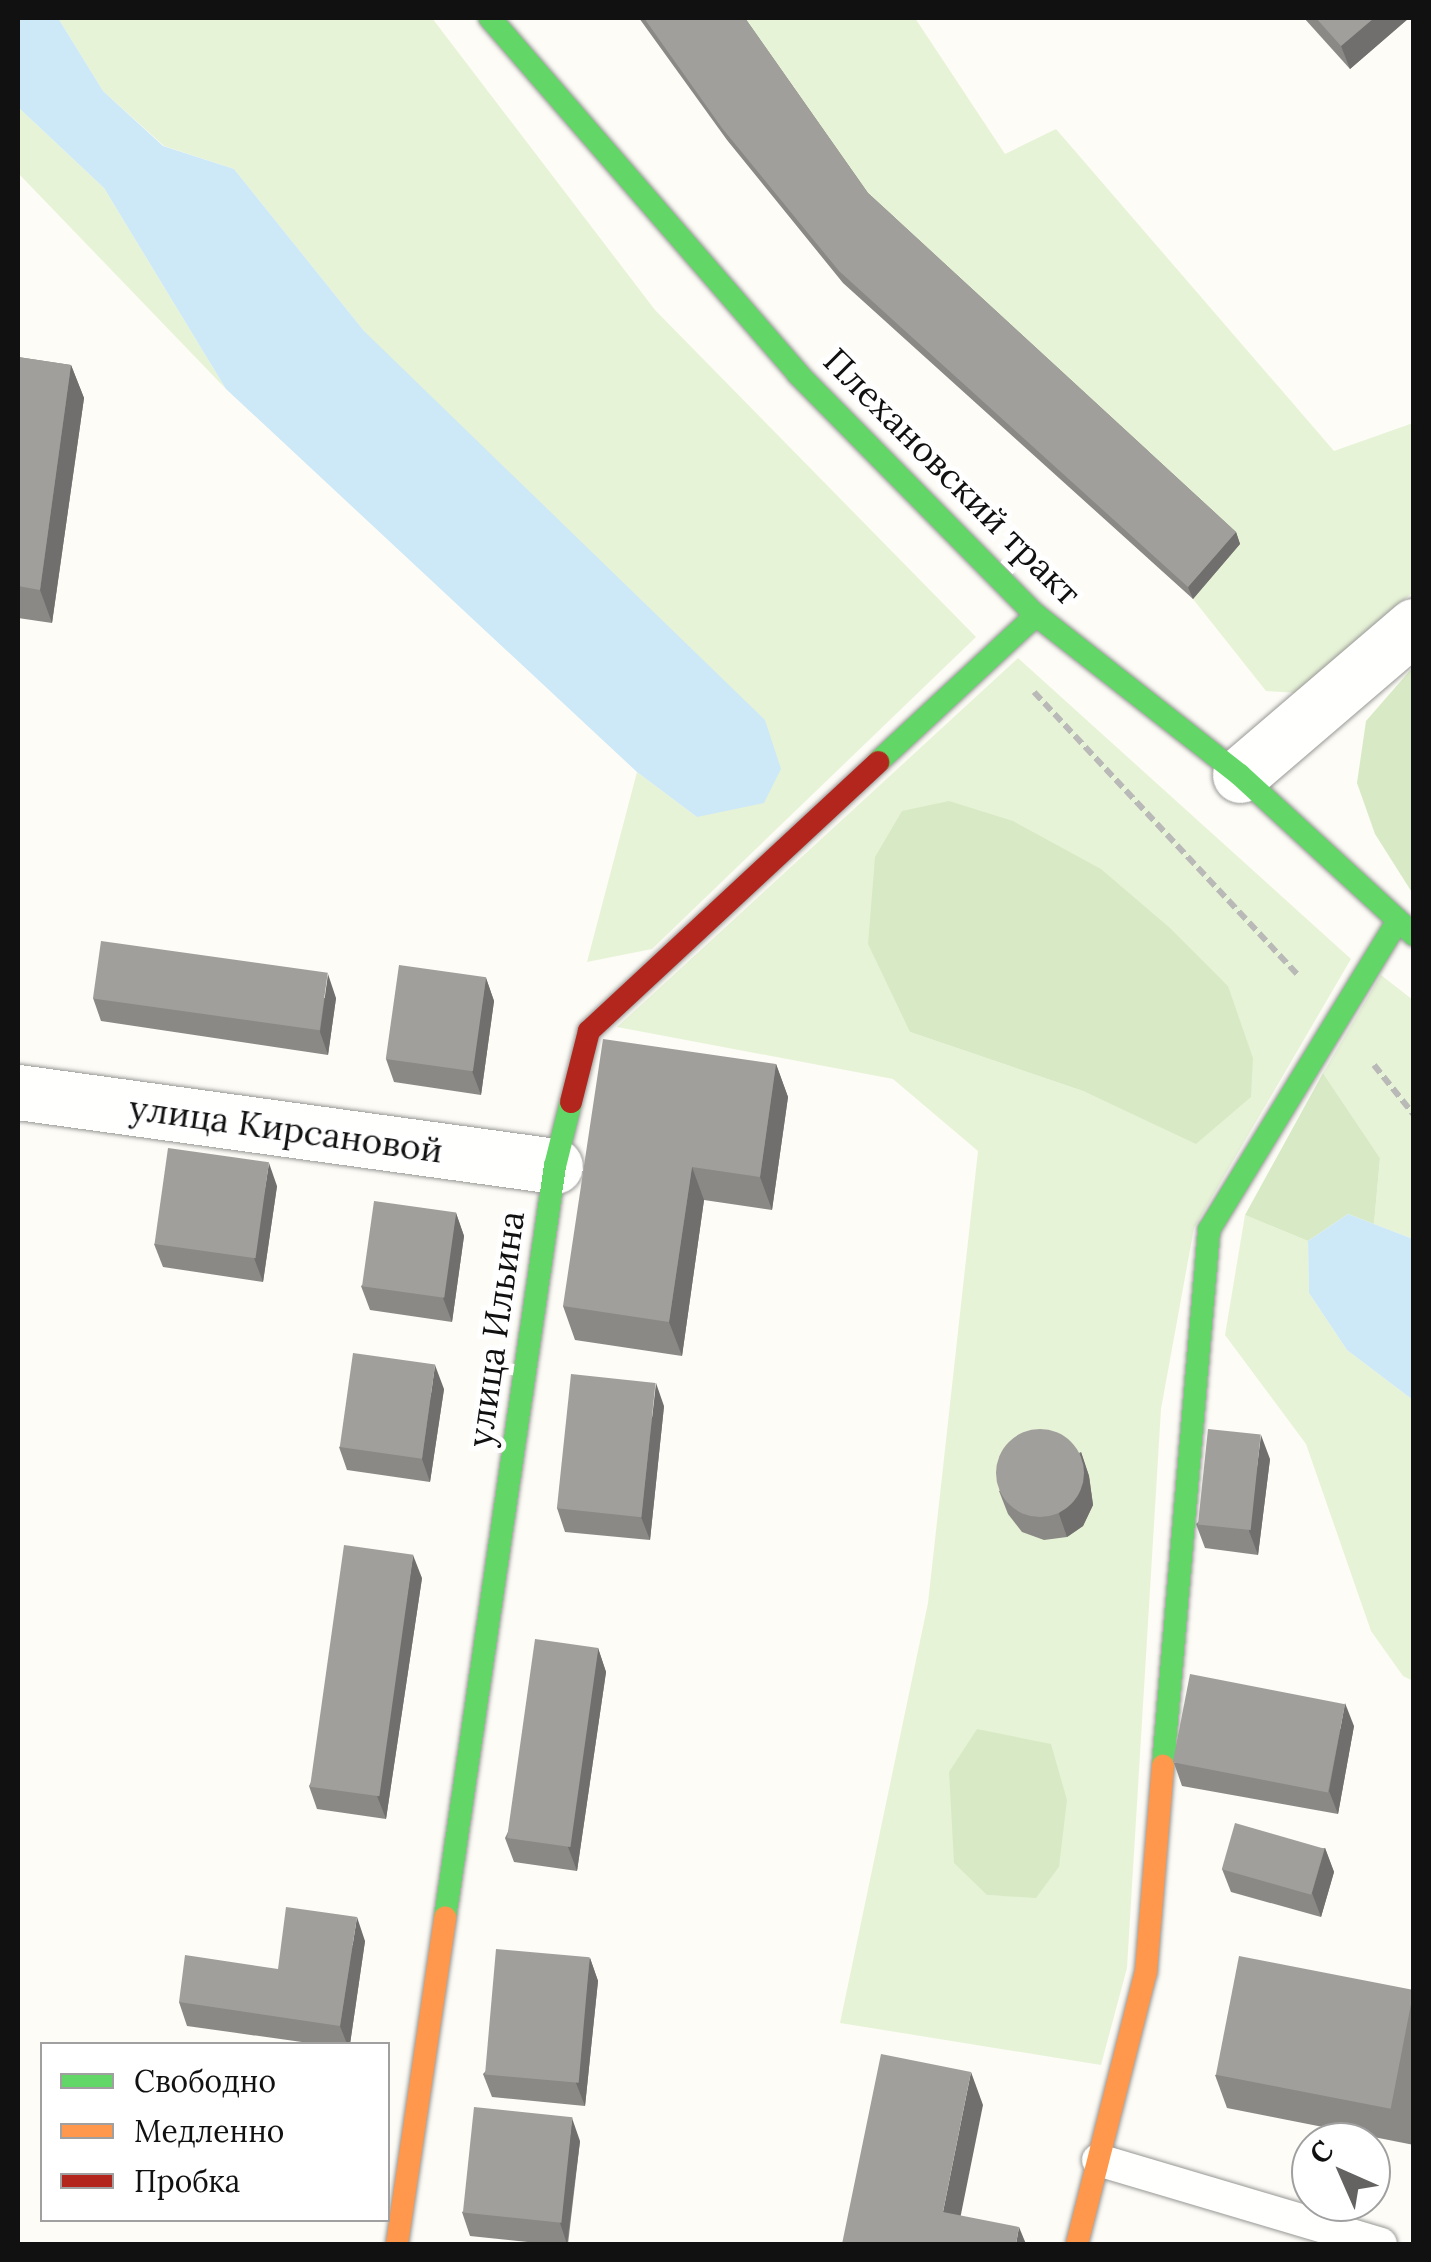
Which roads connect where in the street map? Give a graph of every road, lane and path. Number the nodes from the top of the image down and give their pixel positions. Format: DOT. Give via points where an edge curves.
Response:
graph roads {
  1 [pos="490,18"];
  2 [pos="1036,615"];
  3 [pos="1414,626"];
  4 [pos="996,651"];
  5 [pos="1240,775"];
  6 [pos="1405,928"];
  7 [pos="1338,1018"];
  8 [pos="18,1092"];
  9 [pos="1414,1114"];
  10 [pos="555,1166"];
  11 [pos="1098,2160"];
  12 [pos="397,2244"];
  13 [pos="1077,2244"];
  14 [pos="1381,2244"];
  1 -- 2 [label="street, Плехановский тракт" via="798,374"];
  2 -- 4 [label="street, улица Ильина"];
  2 -- 5 [label="street, Плехановский тракт"];
  3 -- 5 [label="street"];
  4 -- 7 [label="path"];
  4 -- 10 [label="street, улица Ильина" via="589,1032"];
  5 -- 6 [label="street, Плехановский тракт"];
  6 -- 7 [label="street"];
  7 -- 9 [label="path"];
  7 -- 11 [label="street" via="1208,1230 1146,1972"];
  8 -- 10 [label="street, улица Кирсановой"];
  10 -- 12 [label="street, улица Ильина"];
  11 -- 13 [label="street"];
  11 -- 14 [label="lane"];
}
